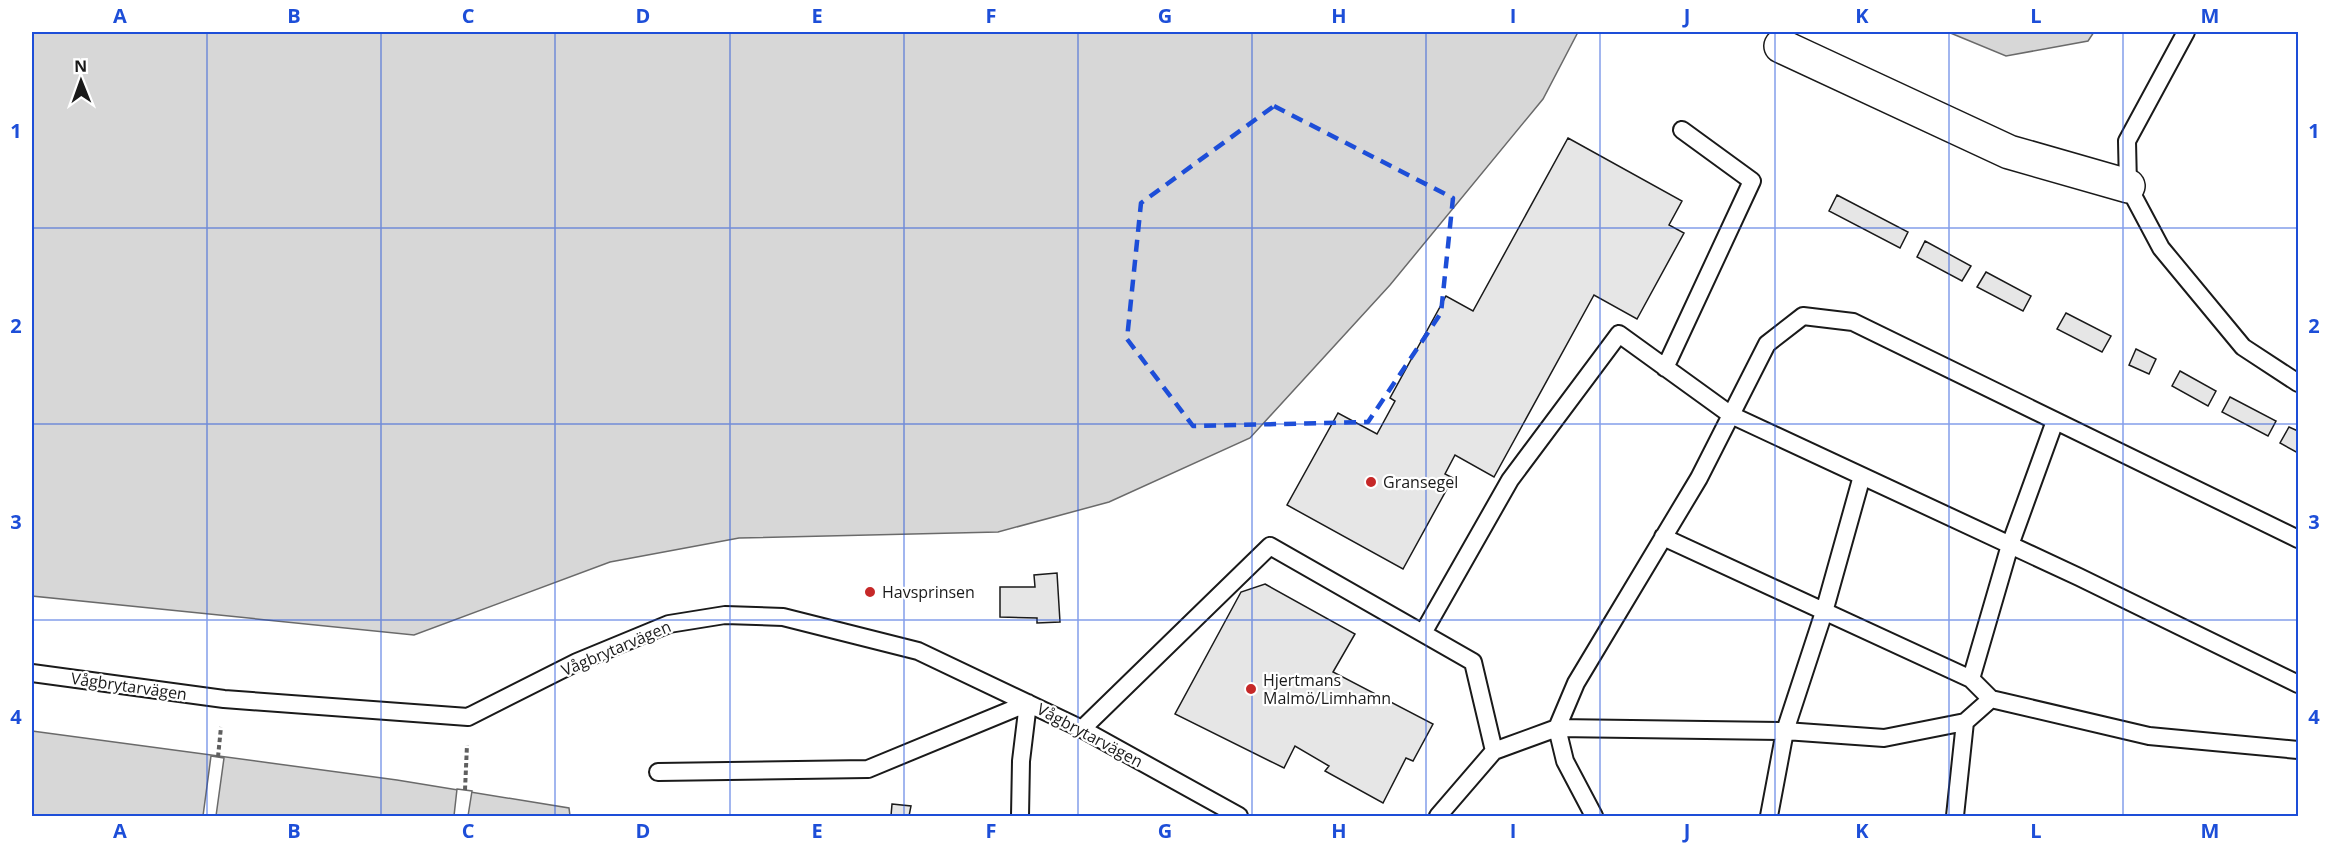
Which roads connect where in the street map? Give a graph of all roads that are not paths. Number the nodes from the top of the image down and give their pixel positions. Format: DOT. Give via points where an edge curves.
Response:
graph roads {
  1 [pos="2186,32"];
  2 [pos="1781,46"];
  3 [pos="1682,130"];
  4 [pos="2128,186"];
  5 [pos="1665,368"];
  6 [pos="2298,383"];
  7 [pos="1731,415"];
  8 [pos="2055,421"];
  9 [pos="1862,476"];
  10 [pos="1663,537"];
  11 [pos="2298,539"];
  12 [pos="2010,545"];
  13 [pos="1824,612"];
  14 [pos="1423,633"];
  15 [pos="32,673"];
  16 [pos="1971,679"];
  17 [pos="2298,684"];
  18 [pos="1991,699"];
  19 [pos="1028,703"];
  20 [pos="1965,722"];
  21 [pos="1557,728"];
  22 [pos="1082,729"];
  23 [pos="1785,731"];
  24 [pos="2298,750"];
  25 [pos="1494,751"];
  26 [pos="658,772"];
  27 [pos="1020,816"];
  28 [pos="1239,816"];
  29 [pos="1438,816"];
  30 [pos="1594,816"];
  31 [pos="1769,816"];
  32 [pos="1955,816"];
  1 -- 4 [label="lane" via="2127,141"];
  2 -- 4 [label="street" via="2008,152"];
  3 -- 5 [label="lane" via="1752,181"];
  4 -- 6 [label="lane" via="2161,248 2244,347"];
  5 -- 7 [label="lane"];
  5 -- 14 [label="lane" via="1619,334 1510,480"];
  7 -- 8 [label="lane" via="1767,344 1803,316 1853,322"];
  7 -- 9 [label="lane"];
  7 -- 10 [label="lane"];
  8 -- 11 [label="lane"];
  8 -- 12 [label="lane"];
  9 -- 12 [label="lane"];
  9 -- 13 [label="lane"];
  10 -- 13 [label="lane"];
  10 -- 21 [label="lane" via="1576,683"];
  12 -- 16 [label="lane"];
  12 -- 17 [label="lane"];
  13 -- 16 [label="lane"];
  13 -- 23 [label="lane"];
  14 -- 22 [label="lane" via="1270,546"];
  14 -- 25 [label="lane" via="1473,662"];
  15 -- 19 [label="lane, Vågbrytarvägen" via="224,699 468,717 577,662 669,624 725,615 783,617 918,651"];
  16 -- 18 [label="lane"];
  18 -- 20 [label="lane"];
  18 -- 24 [label="lane" via="2149,736"];
  19 -- 22 [label="lane, Vågbrytarvägen"];
  19 -- 26 [label="lane" via="868,769"];
  19 -- 27 [label="lane"];
  20 -- 23 [label="lane" via="1884,738"];
  20 -- 32 [label="lane"];
  21 -- 23 [label="lane"];
  21 -- 25 [label="lane"];
  21 -- 30 [label="lane" via="1565,761"];
  22 -- 28 [label="lane, Vågbrytarvägen"];
  23 -- 31 [label="lane"];
  25 -- 29 [label="lane"];
}
